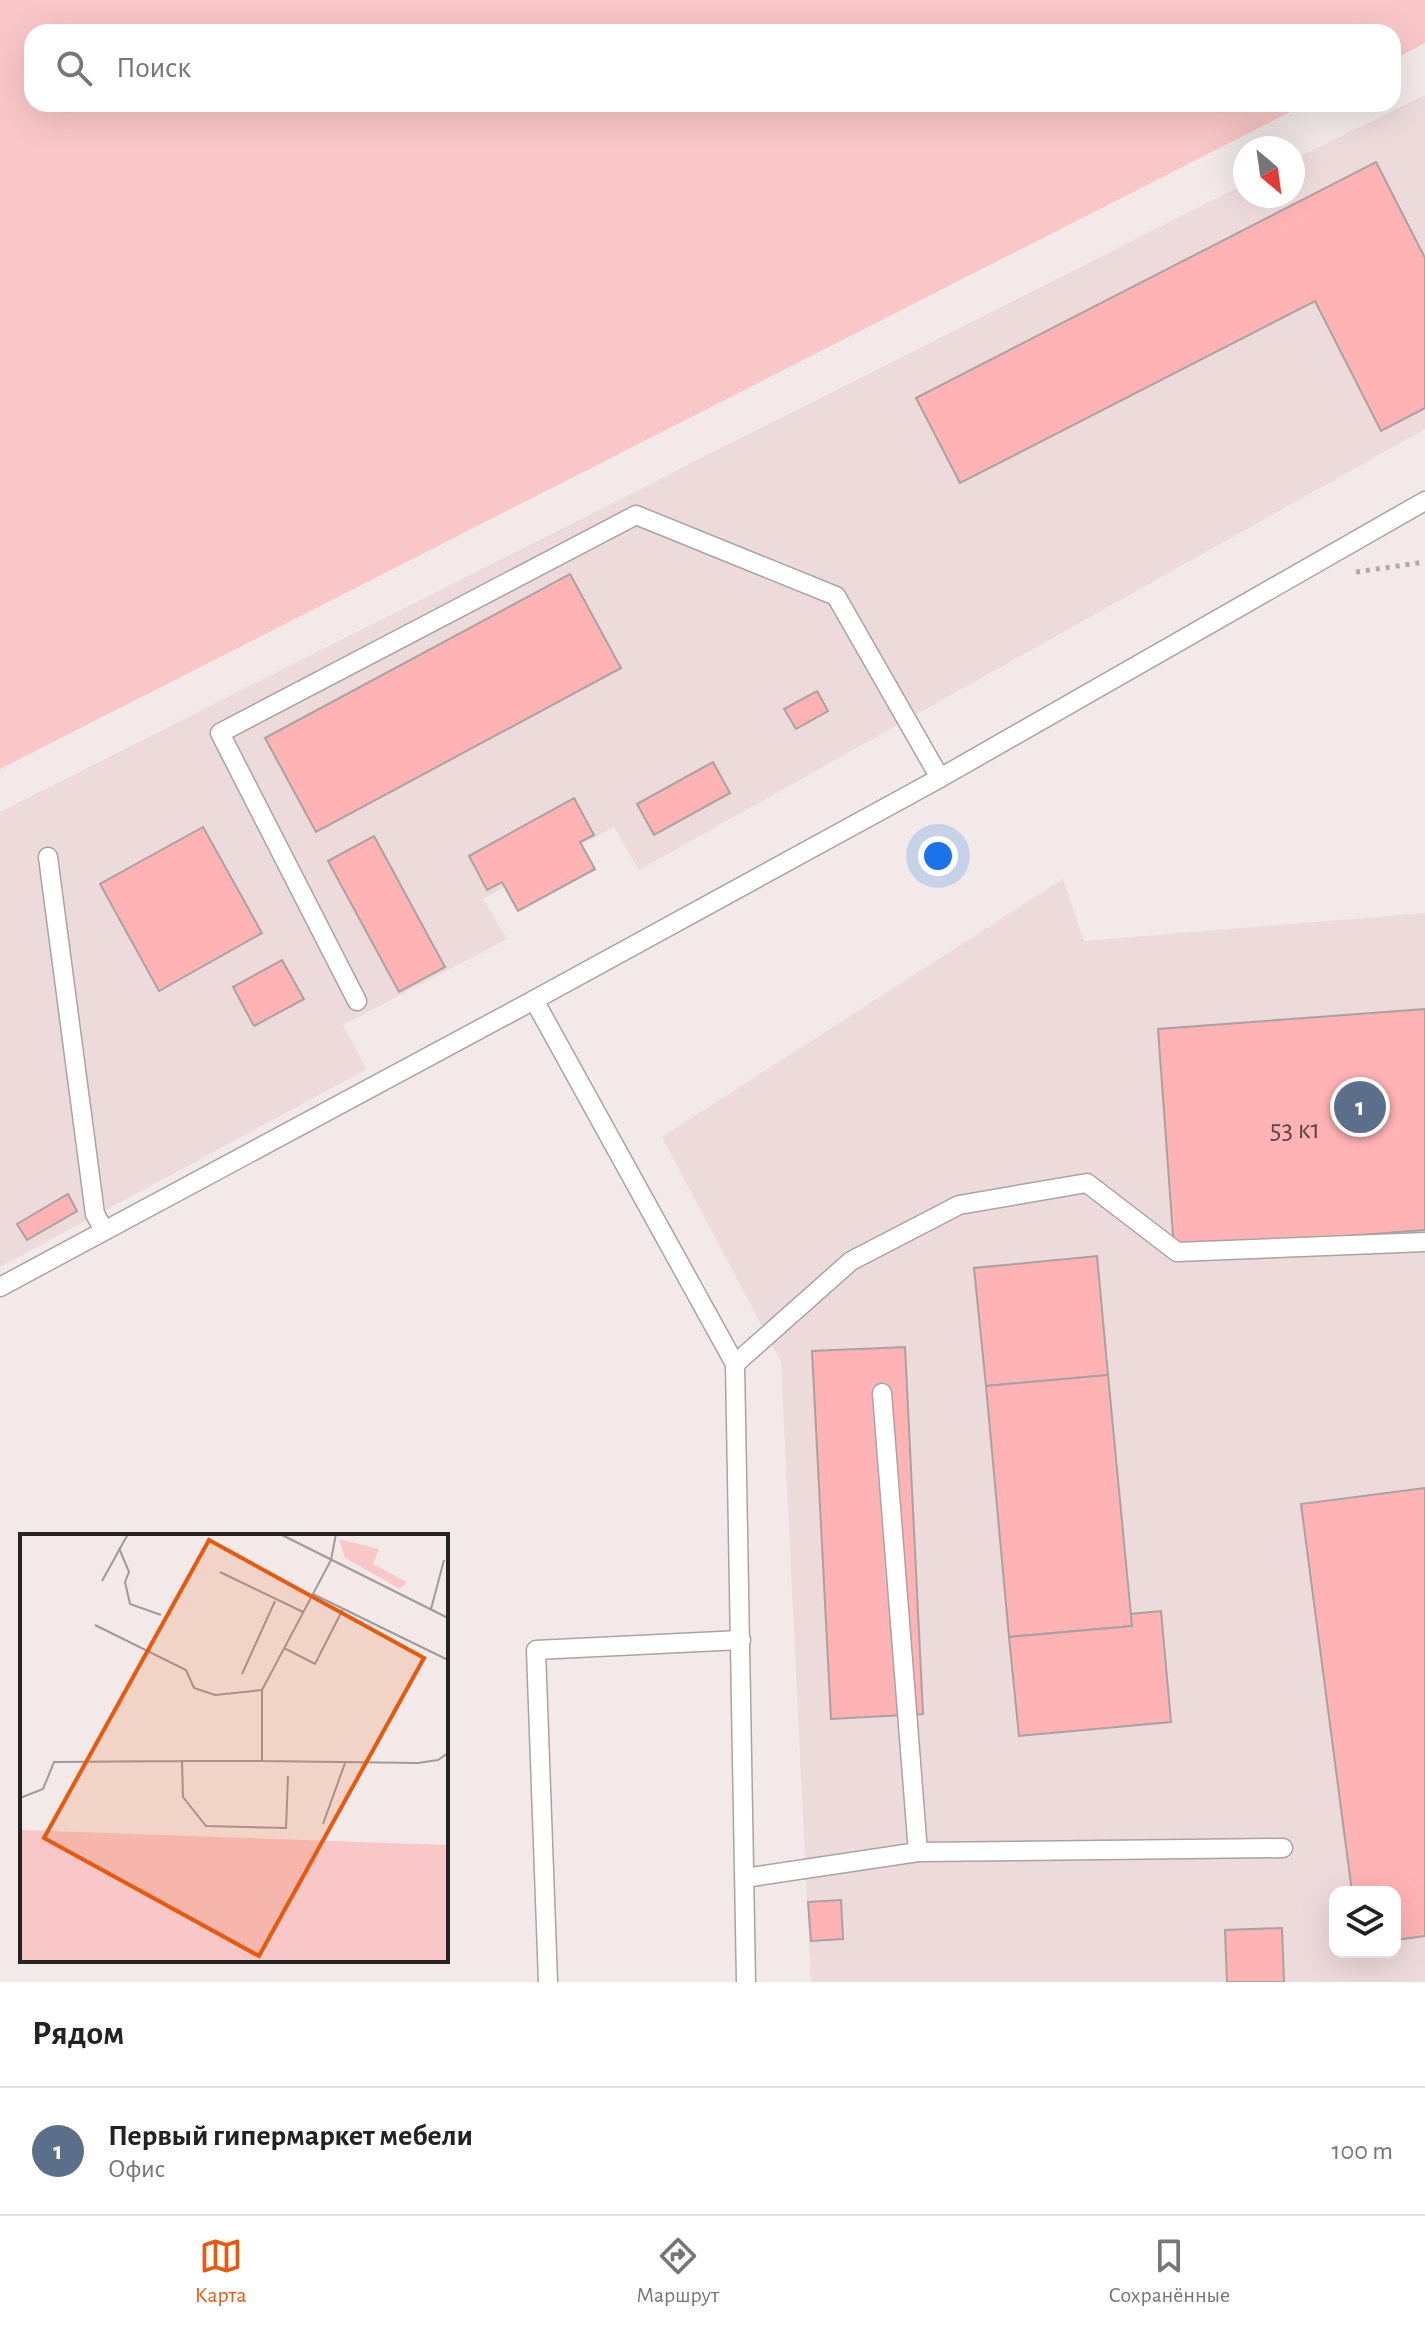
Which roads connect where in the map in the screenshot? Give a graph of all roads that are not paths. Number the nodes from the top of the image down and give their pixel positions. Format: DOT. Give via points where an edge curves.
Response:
graph roads {
  1 [pos="1425,501"];
  2 [pos="940,778"];
  3 [pos="48,857"];
  4 [pos="534,1000"];
  5 [pos="357,1001"];
  6 [pos="104,1230"];
  7 [pos="1425,1242"];
  8 [pos="0,1287"];
  9 [pos="735,1364"];
  10 [pos="882,1393"];
  11 [pos="741,1640"];
  12 [pos="1283,1848"];
  13 [pos="918,1852"];
  14 [pos="745,1878"];
  15 [pos="548,1982"];
  16 [pos="746,1982"];
  1 -- 2 [label="lane"];
  2 -- 4 [label="lane"];
  2 -- 5 [label="lane" via="836,596 636,515 220,733"];
  3 -- 6 [label="lane" via="95,1214"];
  4 -- 6 [label="lane"];
  4 -- 9 [label="lane"];
  6 -- 8 [label="lane"];
  7 -- 9 [label="lane" via="1177,1252 1087,1183 959,1205 851,1261"];
  9 -- 11 [label="lane"];
  10 -- 13 [label="lane"];
  11 -- 14 [label="lane"];
  11 -- 15 [label="lane" via="536,1650"];
  12 -- 13 [label="lane"];
  13 -- 14 [label="lane"];
  14 -- 16 [label="lane"];
}
